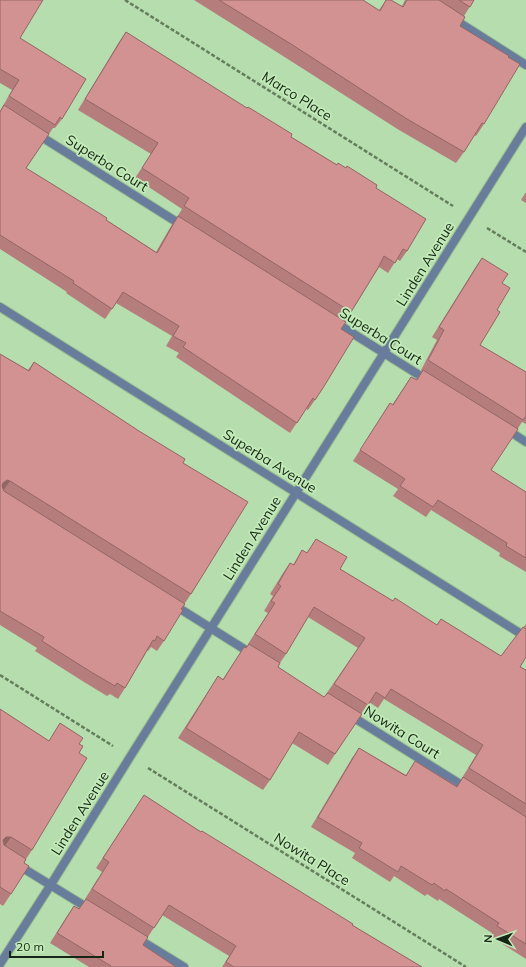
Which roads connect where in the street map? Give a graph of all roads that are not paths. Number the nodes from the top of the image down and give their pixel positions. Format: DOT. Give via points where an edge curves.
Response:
graph roads {
  1 [pos="442,12"];
  2 [pos="526,65"];
  3 [pos="526,127"];
  4 [pos="27,128"];
  5 [pos="187,229"];
  6 [pos="0,307"];
  7 [pos="327,318"];
  8 [pos="384,354"];
  9 [pos="434,384"];
  10 [pos="500,425"];
  11 [pos="526,442"];
  12 [pos="296,493"];
  13 [pos="167,601"];
  14 [pos="211,629"];
  15 [pos="526,637"];
  16 [pos="258,658"];
  17 [pos="338,708"];
  18 [pos="472,792"];
  19 [pos="0,854"];
  20 [pos="50,886"];
  21 [pos="99,915"];
  22 [pos="125,931"];
  23 [pos="0,964"];
  24 [pos="184,967"];
  1 -- 2 [label="street"];
  3 -- 8 [label="street, Linden Avenue"];
  4 -- 5 [label="street, Superba Court"];
  6 -- 12 [label="street, Superba Avenue"];
  7 -- 8 [label="street, Superba Court"];
  8 -- 9 [label="street, Superba Court"];
  8 -- 12 [label="street, Linden Avenue"];
  10 -- 11 [label="street"];
  12 -- 14 [label="street, Linden Avenue"];
  12 -- 15 [label="street, Superba Avenue"];
  13 -- 14 [label="street"];
  14 -- 16 [label="street"];
  14 -- 20 [label="street, Linden Avenue"];
  17 -- 18 [label="street, Nowita Court"];
  19 -- 20 [label="street"];
  20 -- 21 [label="street"];
  20 -- 23 [label="street, Linden Avenue"];
  22 -- 24 [label="street"];
}
